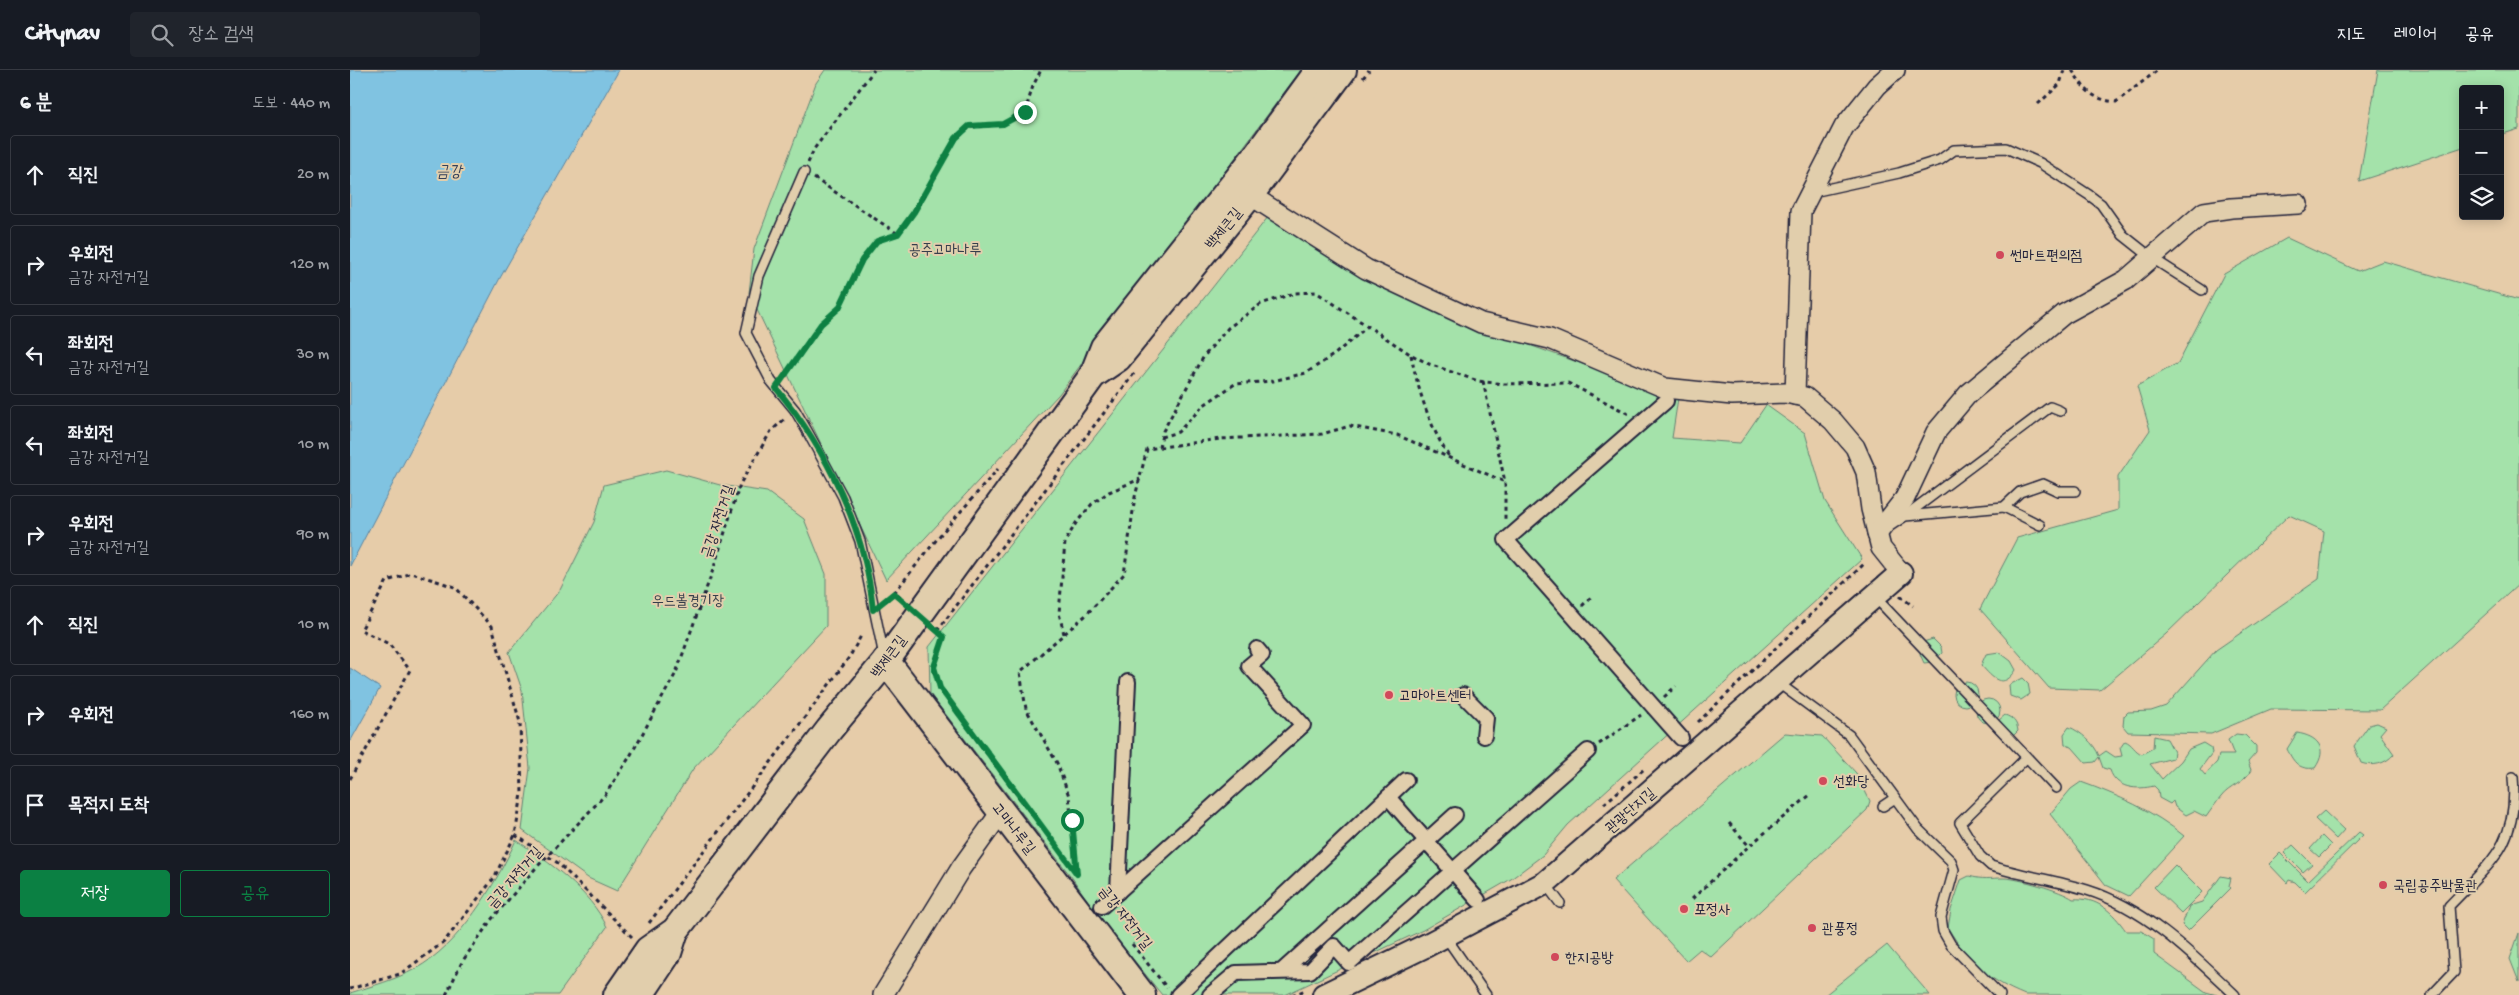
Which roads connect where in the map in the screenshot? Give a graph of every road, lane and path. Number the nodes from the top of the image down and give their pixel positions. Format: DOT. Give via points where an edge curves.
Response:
graph roads {
  1 [pos="874,70"];
  2 [pos="1041,70"];
  3 [pos="1319,70"];
  4 [pos="1342,70"];
  5 [pos="1895,70"];
  6 [pos="2064,70"];
  7 [pos="2072,70"];
  8 [pos="2158,70"];
  9 [pos="2038,104"];
  10 [pos="804,172"];
  11 [pos="1810,193"];
  12 [pos="1250,195"];
  13 [pos="2298,204"];
  14 [pos="898,234"];
  15 [pos="2152,258"];
  16 [pos="2202,290"];
  17 [pos="1368,326"];
  18 [pos="1410,354"];
  19 [pos="1093,375"];
  20 [pos="1483,381"];
  21 [pos="776,388"];
  22 [pos="1795,395"];
  23 [pos="1666,401"];
  24 [pos="795,410"];
  25 [pos="2060,411"];
  26 [pos="1632,416"];
  27 [pos="1161,437"];
  28 [pos="1159,448"];
  29 [pos="1450,458"];
  30 [pos="1140,480"];
  31 [pos="1505,482"];
  32 [pos="2075,491"];
  33 [pos="2004,507"];
  34 [pos="1905,516"];
  35 [pos="2040,525"];
  36 [pos="1877,534"];
  37 [pos="1506,540"];
  38 [pos="1865,563"];
  39 [pos="1901,572"];
  40 [pos="1873,595"];
  41 [pos="873,610"];
  42 [pos="918,613"];
  43 [pos="862,634"];
  44 [pos="1064,634"];
  45 [pos="1257,649"];
  46 [pos="886,661"];
  47 [pos="1774,681"];
  48 [pos="1128,682"];
  49 [pos="1464,695"];
  50 [pos="1654,707"];
  51 [pos="1484,736"];
  52 [pos="1681,738"];
  53 [pos="1588,751"];
  54 [pos="2026,758"];
  55 [pos="1652,763"];
  56 [pos="2513,777"];
  57 [pos="350,779"];
  58 [pos="1406,780"];
  59 [pos="2056,788"];
  60 [pos="1810,795"];
  61 [pos="1388,797"];
  62 [pos="1895,798"];
  63 [pos="1601,806"];
  64 [pos="1883,806"];
  65 [pos="1001,812"];
  66 [pos="1031,813"];
  67 [pos="1455,815"];
  68 [pos="1729,823"];
  69 [pos="515,835"];
  70 [pos="1426,841"];
  71 [pos="1749,846"];
  72 [pos="547,856"];
  73 [pos="1072,866"];
  74 [pos="1453,871"];
  75 [pos="1077,874"];
  76 [pos="1083,880"];
  77 [pos="1545,883"];
  78 [pos="1118,892"];
  79 [pos="1692,899"];
  80 [pos="1478,900"];
  81 [pos="1560,903"];
  82 [pos="1102,906"];
  83 [pos="674,931"];
  84 [pos="1445,935"];
  85 [pos="648,937"];
  86 [pos="1129,941"];
  87 [pos="1282,972"];
  88 [pos="350,989"];
  89 [pos="1318,991"];
  90 [pos="446,995"];
  91 [pos="617,995"];
  92 [pos="640,995"];
  93 [pos="882,995"];
  94 [pos="1142,995"];
  95 [pos="1174,995"];
  96 [pos="1178,995"];
  97 [pos="1210,995"];
  98 [pos="1292,995"];
  99 [pos="1486,995"];
  100 [pos="2000,995"];
  101 [pos="2235,995"];
  102 [pos="2432,995"];
  1 -- 10 [label="path" via="814,149"];
  2 -- 14 [label="path" via="1025,112 1003,124 969,126 956,138"];
  3 -- 19 [label="main road, 백제큰길" via="1104,347"];
  4 -- 12 [label="main road, 백제큰길"];
  5 -- 11 [label="street" via="1877,86 1844,127"];
  6 -- 9 [label="path" via="2060,84"];
  7 -- 8 [label="path" via="2084,89 2100,100 2116,102"];
  10 -- 14 [label="path"];
  10 -- 21 [label="lane" via="759,276 746,333"];
  11 -- 15 [label="lane" via="1899,173 1940,160 1954,150 2006,148 2040,163 2089,195 2100,204 2123,235"];
  11 -- 22 [label="street" via="1801,211"];
  12 -- 19 [label="main road, 백제큰길" via="1118,358"];
  12 -- 22 [label="street" via="1366,269 1481,324 1550,338 1665,388 1732,395"];
  13 -- 15 [label="street" via="2204,212"];
  14 -- 21 [label="path" via="877,241 862,260 839,308 821,324"];
  15 -- 16 [label="lane"];
  15 -- 36 [label="street" via="2126,280 2064,314 1968,394 1936,432 1905,498"];
  17 -- 18 [label="path"];
  17 -- 27 [label="path" via="1306,373 1273,381 1235,384 1204,405 1178,432"];
  17 -- 27 [label="path" via="1316,292 1295,293 1261,304 1228,328 1204,356"];
  18 -- 20 [label="path" via="1429,364"];
  18 -- 29 [label="path" via="1440,442"];
  19 -- 42 [label="main road, 백제큰길"];
  20 -- 26 [label="path" via="1503,384 1568,383"];
  20 -- 31 [label="path"];
  21 -- 24 [label="lane"];
  22 -- 36 [label="street" via="1805,397 1820,409 1855,448 1866,472"];
  23 -- 37 [label="street"];
  24 -- 41 [label="lane" via="825,462 860,541"];
  24 -- 72 [label="path, 금강 자전거길" via="771,430 740,484 676,673 629,758 605,795"];
  25 -- 34 [label="lane" via="2050,407"];
  27 -- 28 [label="path"];
  28 -- 29 [label="path" via="1220,439 1322,434 1350,426 1397,434"];
  28 -- 30 [label="path" via="1147,449"];
  29 -- 31 [label="path"];
  30 -- 44 [label="path" via="1124,574"];
  30 -- 44 [label="path" via="1109,492 1092,504 1065,542 1059,613"];
  31 -- 37 [label="path"];
  32 -- 33 [label="lane" via="2058,491 2043,484 2020,492"];
  33 -- 34 [label="lane"];
  33 -- 35 [label="lane"];
  34 -- 36 [label="lane"];
  36 -- 39 [label="street" via="1881,548"];
  37 -- 50 [label="street"];
  38 -- 52 [label="path"];
  39 -- 40 [label="street, 관광단지길"];
  40 -- 47 [label="street, 관광단지길"];
  40 -- 54 [label="lane"];
  41 -- 42 [label="path" via="894,593"];
  41 -- 46 [label="lane"];
  42 -- 46 [label="main road, 백제큰길"];
  42 -- 66 [label="path" via="944,637 934,667 940,688"];
  43 -- 85 [label="path" via="850,656"];
  44 -- 75 [label="path" via="1020,672 1026,710 1057,763 1069,796"];
  45 -- 78 [label="street" via="1262,655 1249,666 1303,725"];
  46 -- 65 [label="main road, 고마나루길"];
  46 -- 83 [label="main road, 백제큰길"];
  47 -- 62 [label="lane" via="1849,735"];
  47 -- 77 [label="street, 관광단지길"];
  48 -- 78 [label="street"];
  49 -- 51 [label="street" via="1486,718"];
  50 -- 52 [label="street"];
  50 -- 53 [label="path"];
  53 -- 74 [label="street"];
  54 -- 59 [label="lane"];
  54 -- 101 [label="lane" via="1960,823 1980,856 1992,866 2088,890 2114,900 2192,954"];
  55 -- 63 [label="path"];
  56 -- 102 [label="lane" via="2518,800 2510,838 2449,906 2454,972"];
  57 -- 69 [label="path" via="410,670 389,644 361,630 387,581 412,573 447,584 455,587 492,626 520,722 522,794"];
  58 -- 61 [label="street"];
  60 -- 71 [label="path"];
  61 -- 70 [label="street"];
  61 -- 96 [label="street"];
  62 -- 64 [label="lane"];
  62 -- 100 [label="lane" via="1918,829 1952,861 1954,870 1941,917 1943,931 1951,945"];
  65 -- 93 [label="street" via="961,868"];
  65 -- 94 [label="main road, 고마나루길"];
  67 -- 70 [label="street"];
  68 -- 71 [label="path"];
  69 -- 72 [label="path"];
  69 -- 88 [label="path" via="494,878 444,942 400,974"];
  70 -- 74 [label="street"];
  70 -- 87 [label="street"];
  71 -- 79 [label="path"];
  72 -- 85 [label="path"];
  72 -- 90 [label="path, 금강 자전거길" via="491,920 462,962"];
  73 -- 75 [label="path, 금강 자전거길"];
  74 -- 80 [label="street"];
  74 -- 87 [label="street" via="1349,963 1334,946 1310,971"];
  75 -- 76 [label="path, 금강 자전거길"];
  77 -- 81 [label="lane"];
  77 -- 84 [label="street, 관광단지길"];
  78 -- 82 [label="street"];
  83 -- 85 [label="main road, 백제큰길"];
  83 -- 92 [label="main road, 백제큰길" via="668,954"];
  84 -- 89 [label="street, 관광단지길"];
  84 -- 99 [label="lane"];
  85 -- 91 [label="main road, 백제큰길"];
  86 -- 95 [label="path, 금강 자전거길"];
  87 -- 97 [label="street" via="1236,972"];
  89 -- 98 [label="path"];
}
